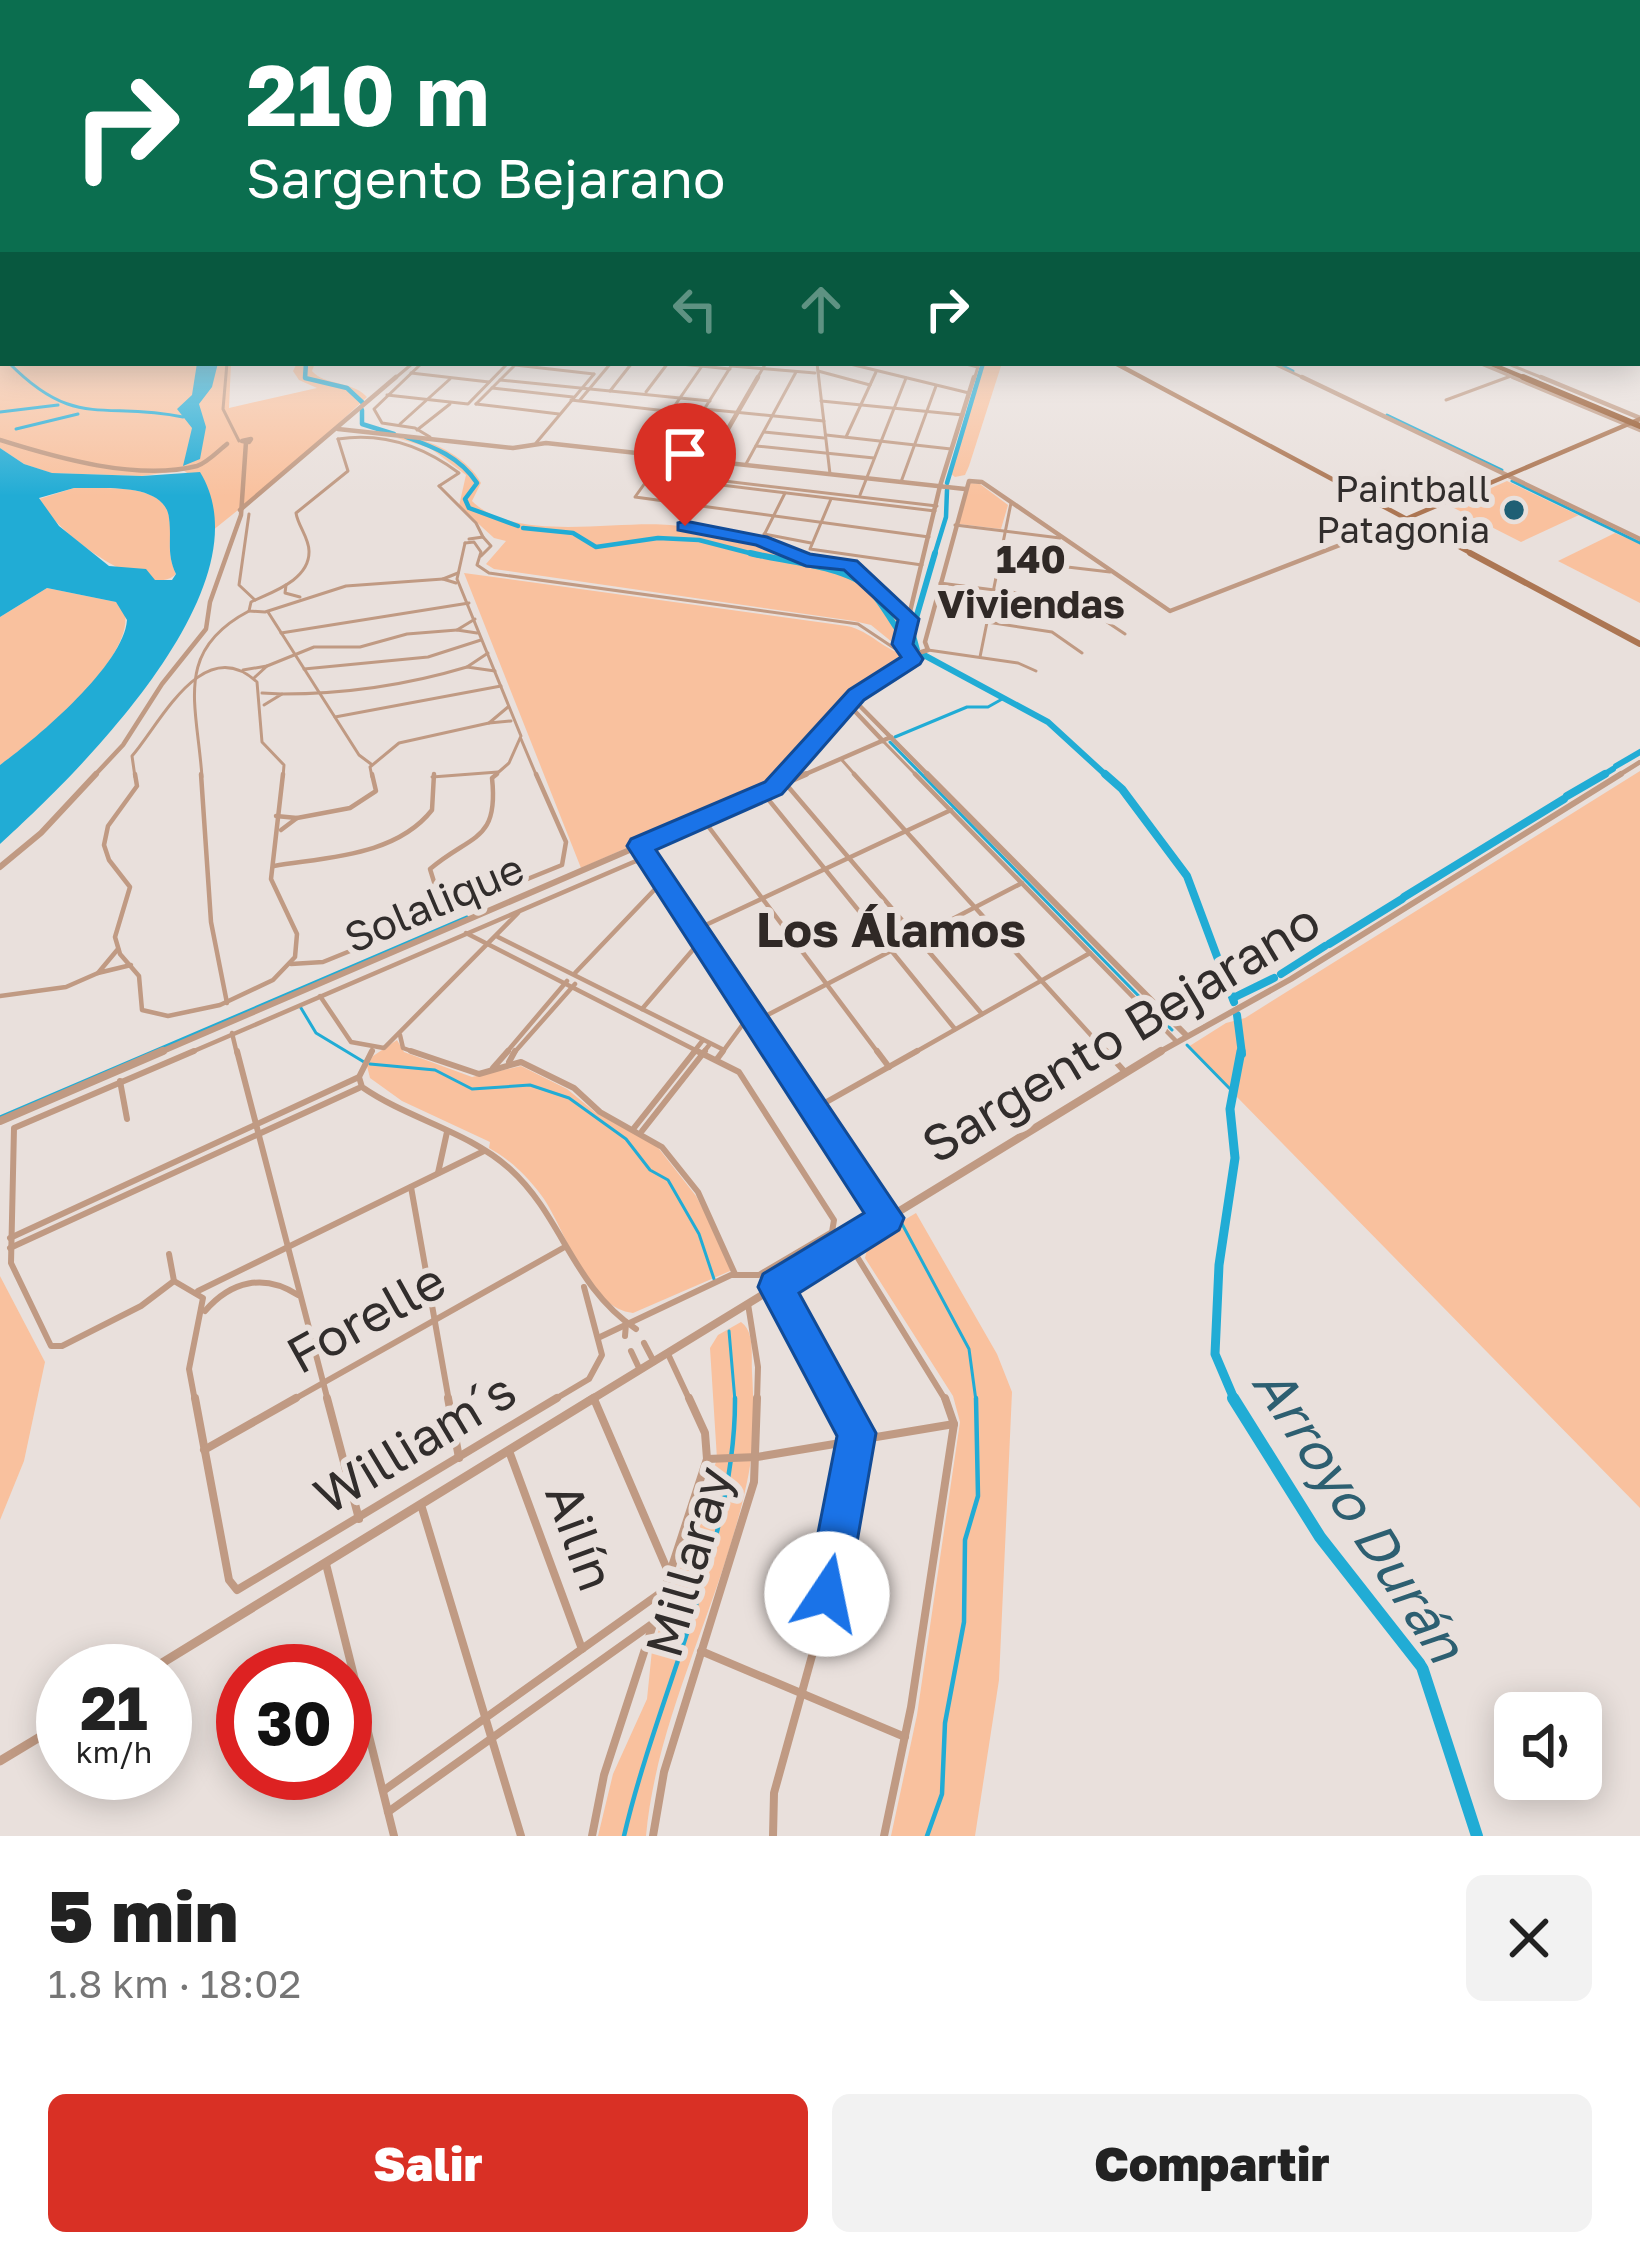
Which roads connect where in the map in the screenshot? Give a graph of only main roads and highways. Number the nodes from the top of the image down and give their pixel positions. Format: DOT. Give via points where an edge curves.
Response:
graph roads {
  1 [pos="1121,366"];
  2 [pos="1494,366"];
  3 [pos="1494,366"];
  4 [pos="1576,399"];
  5 [pos="1613,418"];
  6 [pos="1637,423"];
  7 [pos="1406,519"];
  8 [pos="1640,644"];
  1 -- 7 [label="main road"];
  2 -- 4 [label="highway"];
  3 -- 6 [label="highway"];
  4 -- 5 [label="highway"];
  4 -- 6 [label="highway"];
  6 -- 7 [label="main road"];
  7 -- 8 [label="main road"];
}
